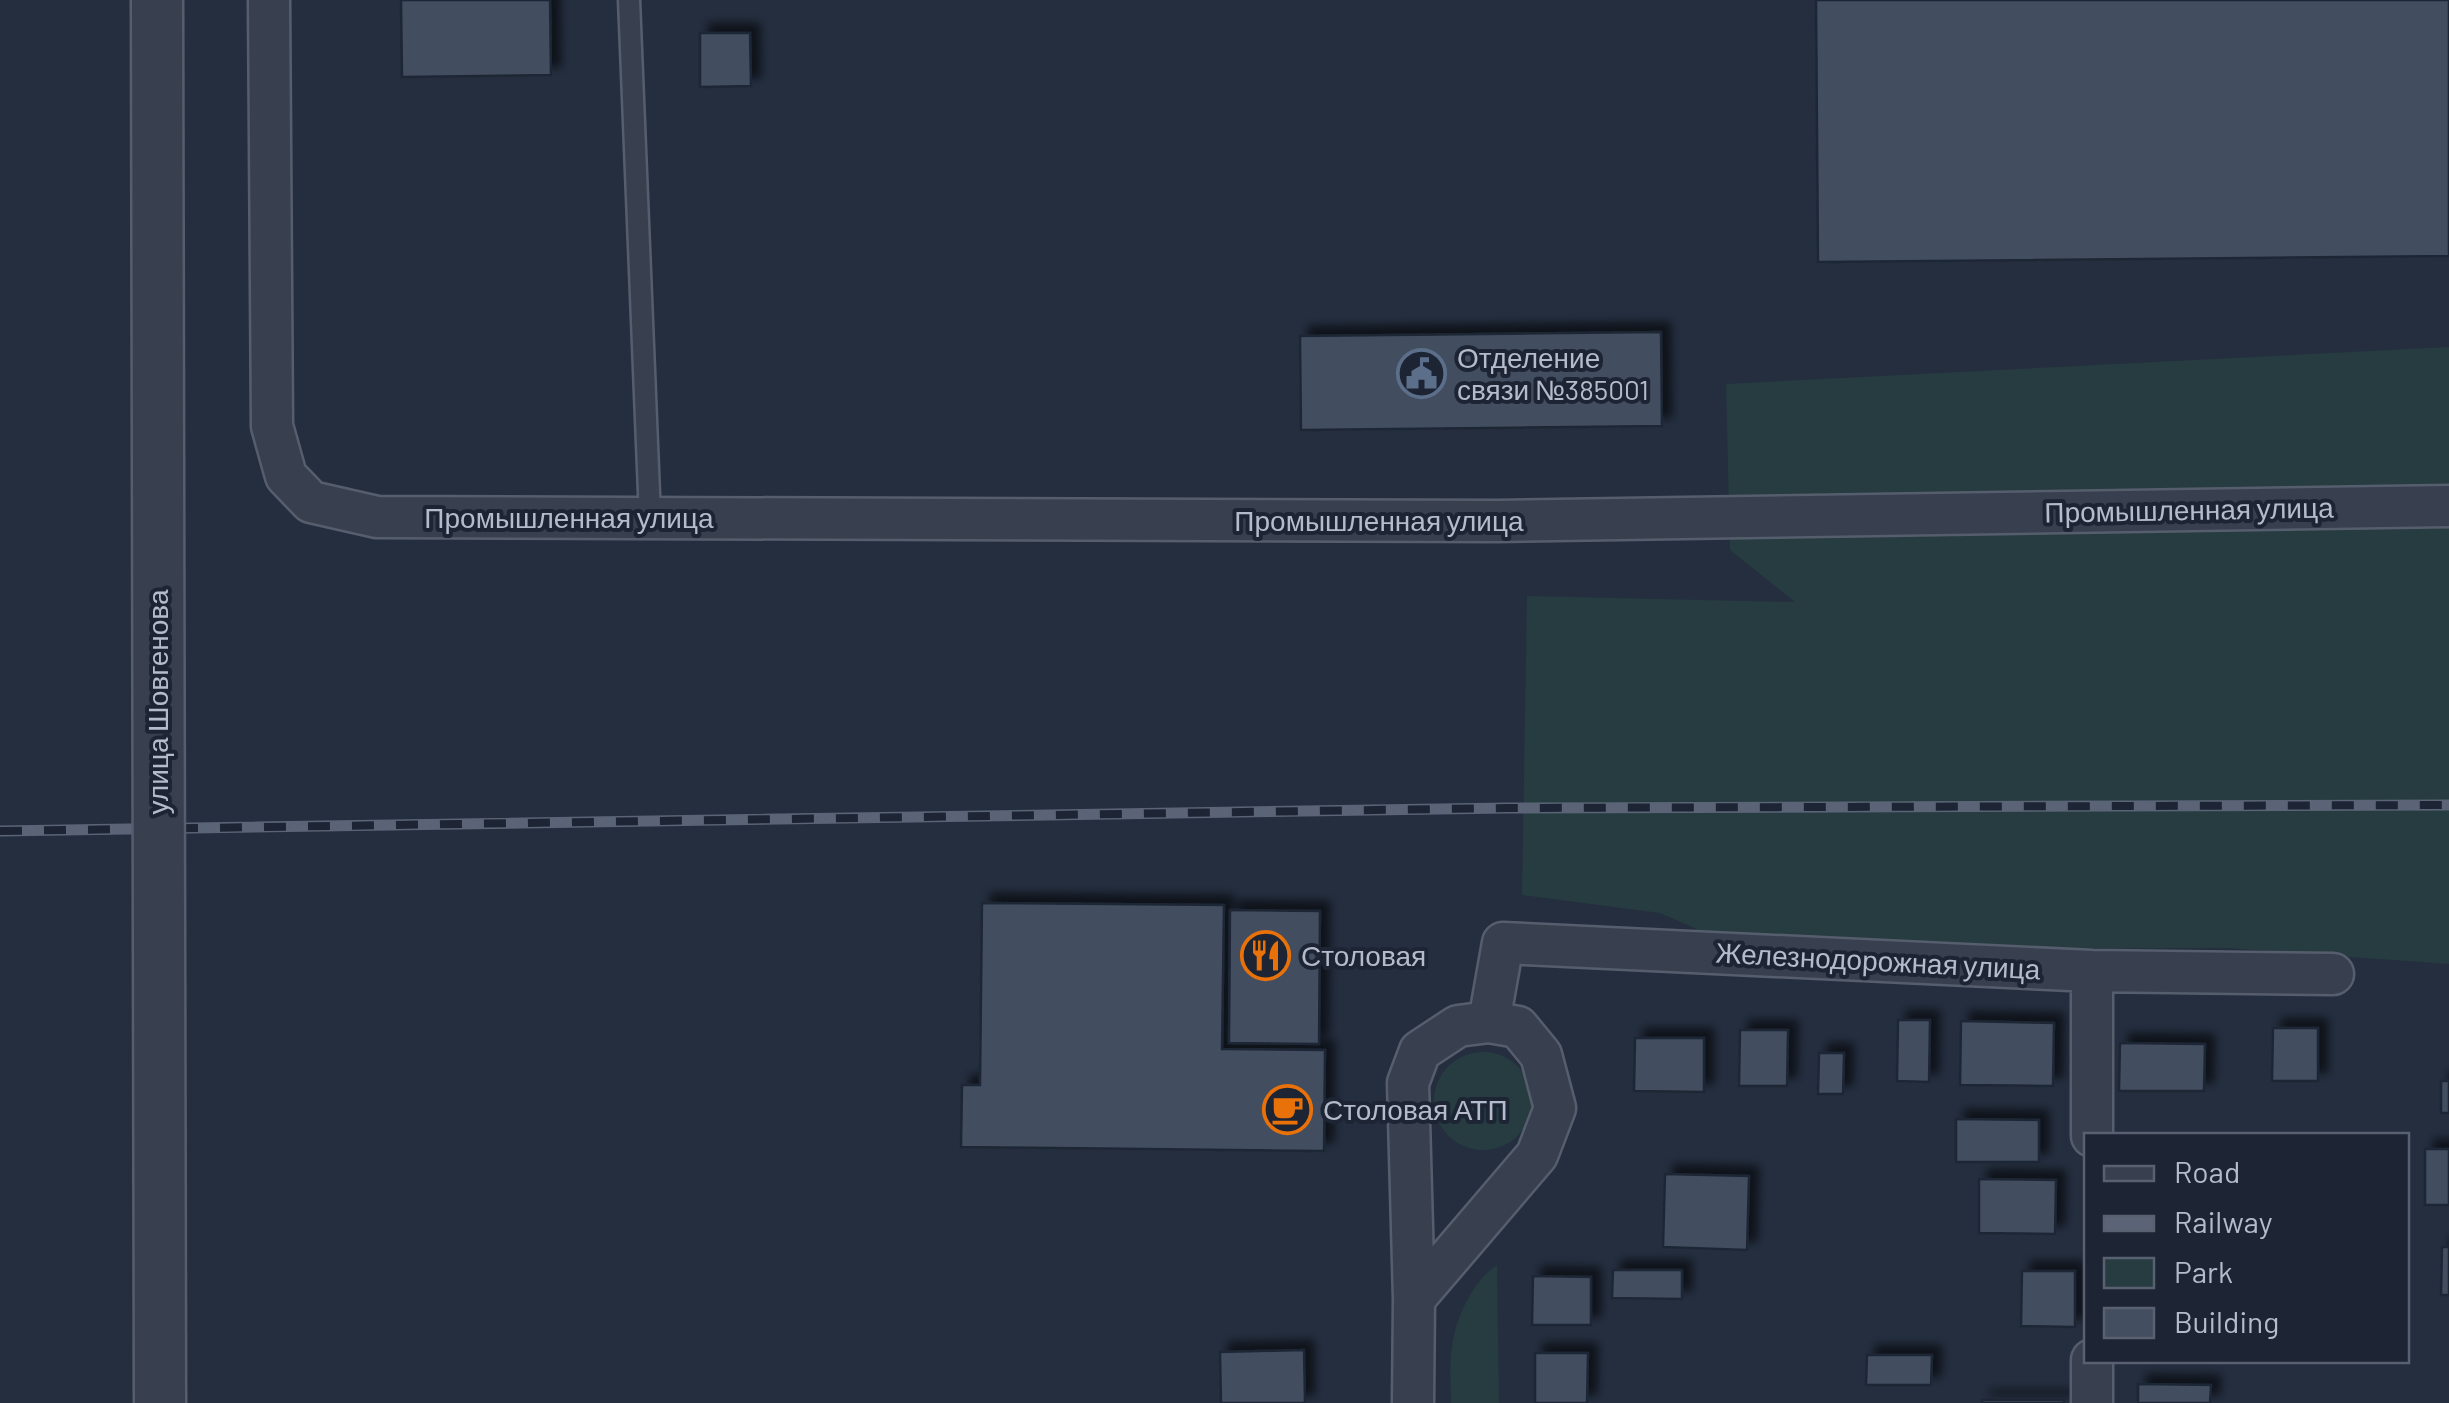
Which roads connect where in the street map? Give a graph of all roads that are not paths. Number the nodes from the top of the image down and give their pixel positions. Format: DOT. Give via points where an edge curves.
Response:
graph roads {
  1 [pos="157,0"];
  2 [pos="269,0"];
  3 [pos="629,0"];
  4 [pos="2449,506"];
  5 [pos="650,518"];
  6 [pos="2092,971"];
  7 [pos="2333,974"];
  8 [pos="1490,1022"];
  9 [pos="2092,1133"];
  10 [pos="1414,1299"];
  11 [pos="2092,1363"];
  12 [pos="160,1403"];
  13 [pos="1413,1403"];
  14 [pos="2092,1403"];
  1 -- 12 [label="street, улица Шовгенова, bridge"];
  2 -- 5 [label="street, Промышленная улица" via="272,426 286,476 311,502 377,517"];
  3 -- 5 [label="lane"];
  4 -- 5 [label="street, Промышленная улица" via="1498,522"];
  6 -- 7 [label="street, Железнодорожная улица"];
  6 -- 8 [label="street, Железнодорожная улица" via="1503,943"];
  6 -- 9 [label="street"];
  8 -- 10 [label="street" via="1458,1026 1420,1050 1408,1082"];
  8 -- 10 [label="street" via="1518,1027 1541,1056 1555,1108 1537,1155"];
  10 -- 13 [label="street"];
  11 -- 14 [label="street"];
}
